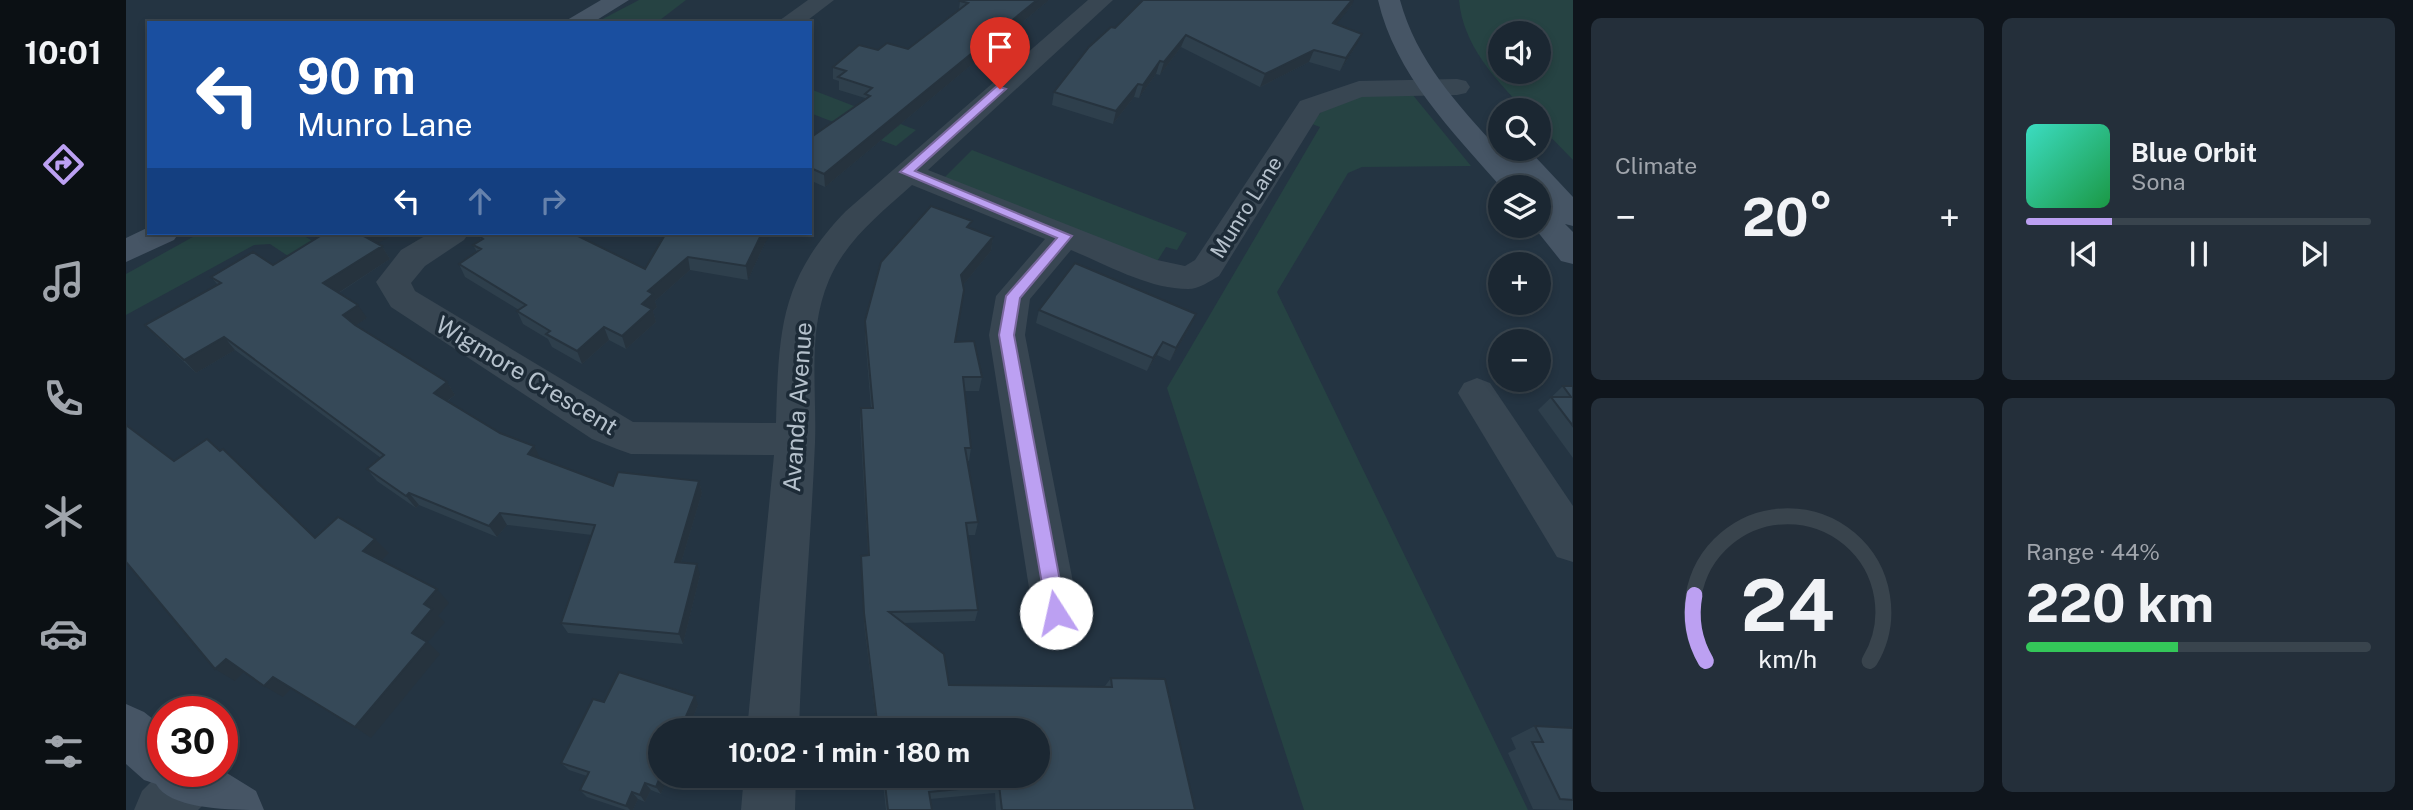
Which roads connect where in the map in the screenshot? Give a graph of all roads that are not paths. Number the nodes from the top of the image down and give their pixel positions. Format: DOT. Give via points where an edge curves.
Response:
graph roads {
  1 [pos="618,0"];
  2 [pos="824,0"];
  3 [pos="1102,0"];
  4 [pos="1389,0"];
  5 [pos="1414,0"];
  6 [pos="578,21"];
  7 [pos="791,21"];
  8 [pos="1445,87"];
  9 [pos="1488,125"];
  10 [pos="1524,161"];
  11 [pos="906,172"];
  12 [pos="1508,175"];
  13 [pos="1573,216"];
  14 [pos="1551,227"];
  15 [pos="159,235"];
  16 [pos="450,235"];
  17 [pos="1066,236"];
  18 [pos="126,251"];
  19 [pos="1573,253"];
  20 [pos="1477,393"];
  21 [pos="795,439"];
  22 [pos="1573,543"];
  23 [pos="1056,613"];
  24 [pos="774,718"];
  25 [pos="126,730"];
  26 [pos="147,753"];
  27 [pos="186,787"];
  28 [pos="769,788"];
  29 [pos="237,810"];
  30 [pos="768,810"];
  1 -- 6 [label="street"];
  2 -- 7 [label="street"];
  3 -- 11 [label="street, Avanda Avenue"];
  4 -- 8 [label="street" via="1407,53"];
  5 -- 8 [label="street" via="1420,28"];
  8 -- 9 [label="street"];
  8 -- 12 [label="street"];
  8 -- 17 [label="street, Munro Lane" via="1359,89 1310,107 1199,275 1189,278 1161,273"];
  10 -- 13 [label="street"];
  11 -- 17 [label="street, Munro Lane"];
  11 -- 21 [label="street, Avanda Avenue" via="836,240 809,288 796,353"];
  14 -- 19 [label="street"];
  15 -- 18 [label="street"];
  16 -- 21 [label="street, Wigmore Crescent" via="413,258 393,282 403,299 606,428 631,438"];
  17 -- 23 [label="street" via="1013,296 1007,335"];
  20 -- 22 [label="street"];
  21 -- 24 [label="street, Avanda Avenue"];
  25 -- 26 [label="street"];
  27 -- 29 [label="street"];
  28 -- 30 [label="street"];
}
